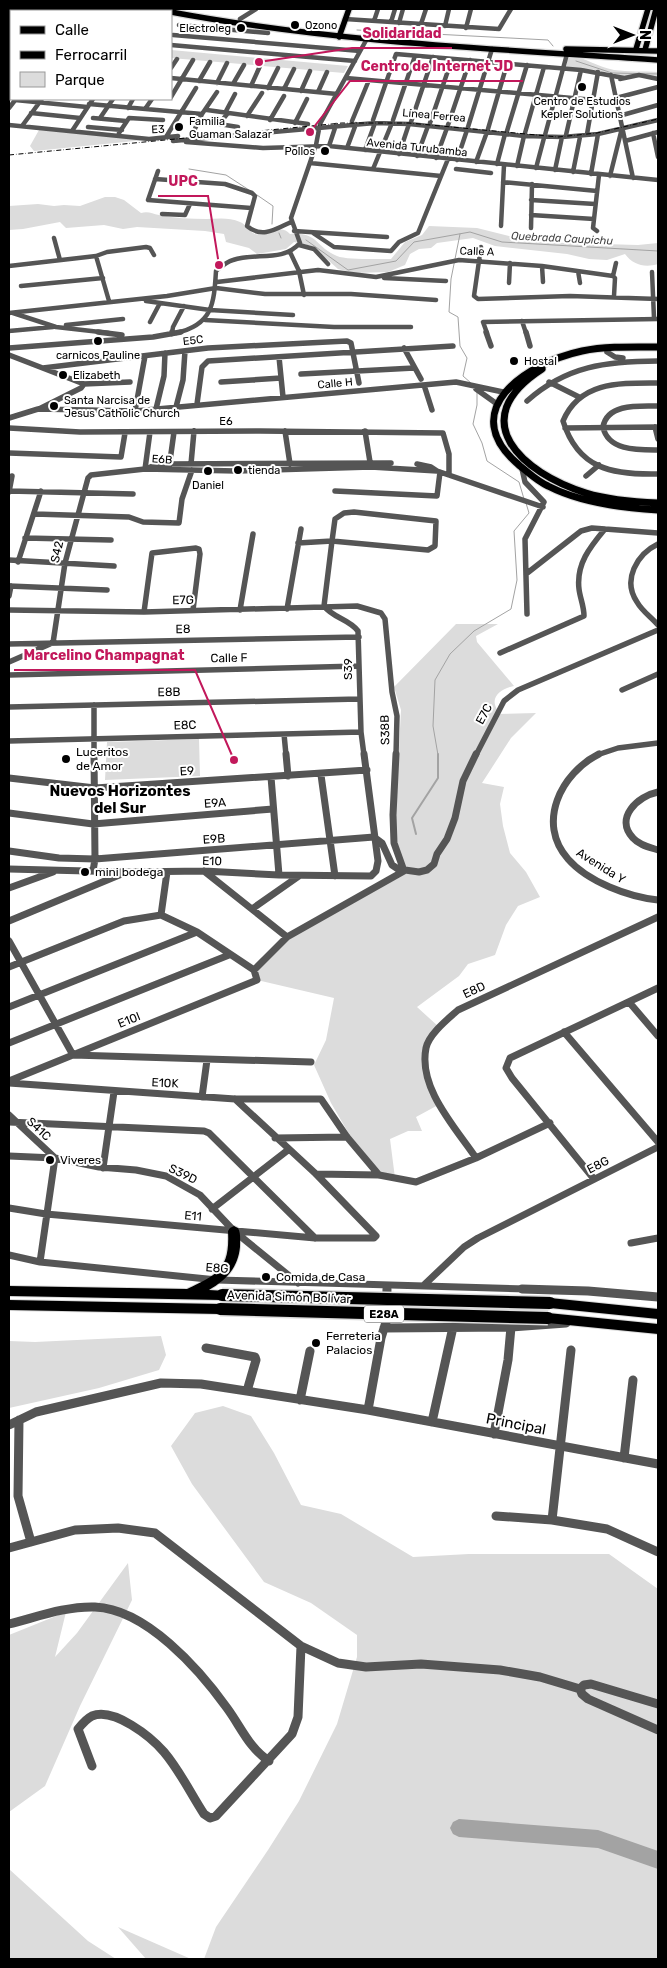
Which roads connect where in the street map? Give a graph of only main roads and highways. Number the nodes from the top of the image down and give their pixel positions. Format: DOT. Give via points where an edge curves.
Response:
graph roads {
  1 [pos="179,9"];
  2 [pos="349,9"];
  3 [pos="648,9"];
  4 [pos="656,9"];
  5 [pos="172,12"];
  6 [pos="340,35"];
  7 [pos="368,38"];
  8 [pos="636,49"];
  9 [pos="645,50"];
  10 [pos="658,51"];
  11 [pos="658,60"];
  12 [pos="658,347"];
  13 [pos="658,352"];
  14 [pos="658,503"];
  15 [pos="658,510"];
  16 [pos="234,1231"];
  17 [pos="9,1291"];
  18 [pos="138,1293"];
  19 [pos="188,1294"];
  20 [pos="9,1305"];
  21 [pos="123,1307"];
  22 [pos="658,1314"];
  23 [pos="658,1329"];
  1 -- 6 [label="main road"];
  2 -- 6 [label="main road"];
  3 -- 8 [label="main road"];
  4 -- 9 [label="main road"];
  5 -- 6 [label="main road" via="269,30"];
  6 -- 7 [label="main road"];
  7 -- 8 [label="main road" via="533,48"];
  7 -- 11 [label="main road"];
  8 -- 9 [label="main road"];
  9 -- 10 [label="main road"];
  12 -- 15 [label="main road" via="583,351 560,356 527,371 503,392 497,404 494,428 504,450 522,469 548,486 595,502"];
  13 -- 14 [label="main road" via="584,355 540,370 518,386 505,407 504,425 516,451 542,474 605,498"];
  16 -- 19 [label="highway" via="235,1255 229,1268 217,1280"];
  17 -- 18 [label="highway, Avenida Simón Bolívar / E28A"];
  18 -- 19 [label="highway, Avenida Simón Bolívar / E28A"];
  18 -- 21 [label="highway" via="119,1297 117,1303"];
  19 -- 22 [label="highway, Avenida Simón Bolívar / E28A, bridge" via="552,1303"];
  20 -- 21 [label="highway, Avenida Simón Bolívar / E28A"];
  21 -- 23 [label="highway, Avenida Simón Bolívar / E28A, bridge" via="548,1318"];
}
